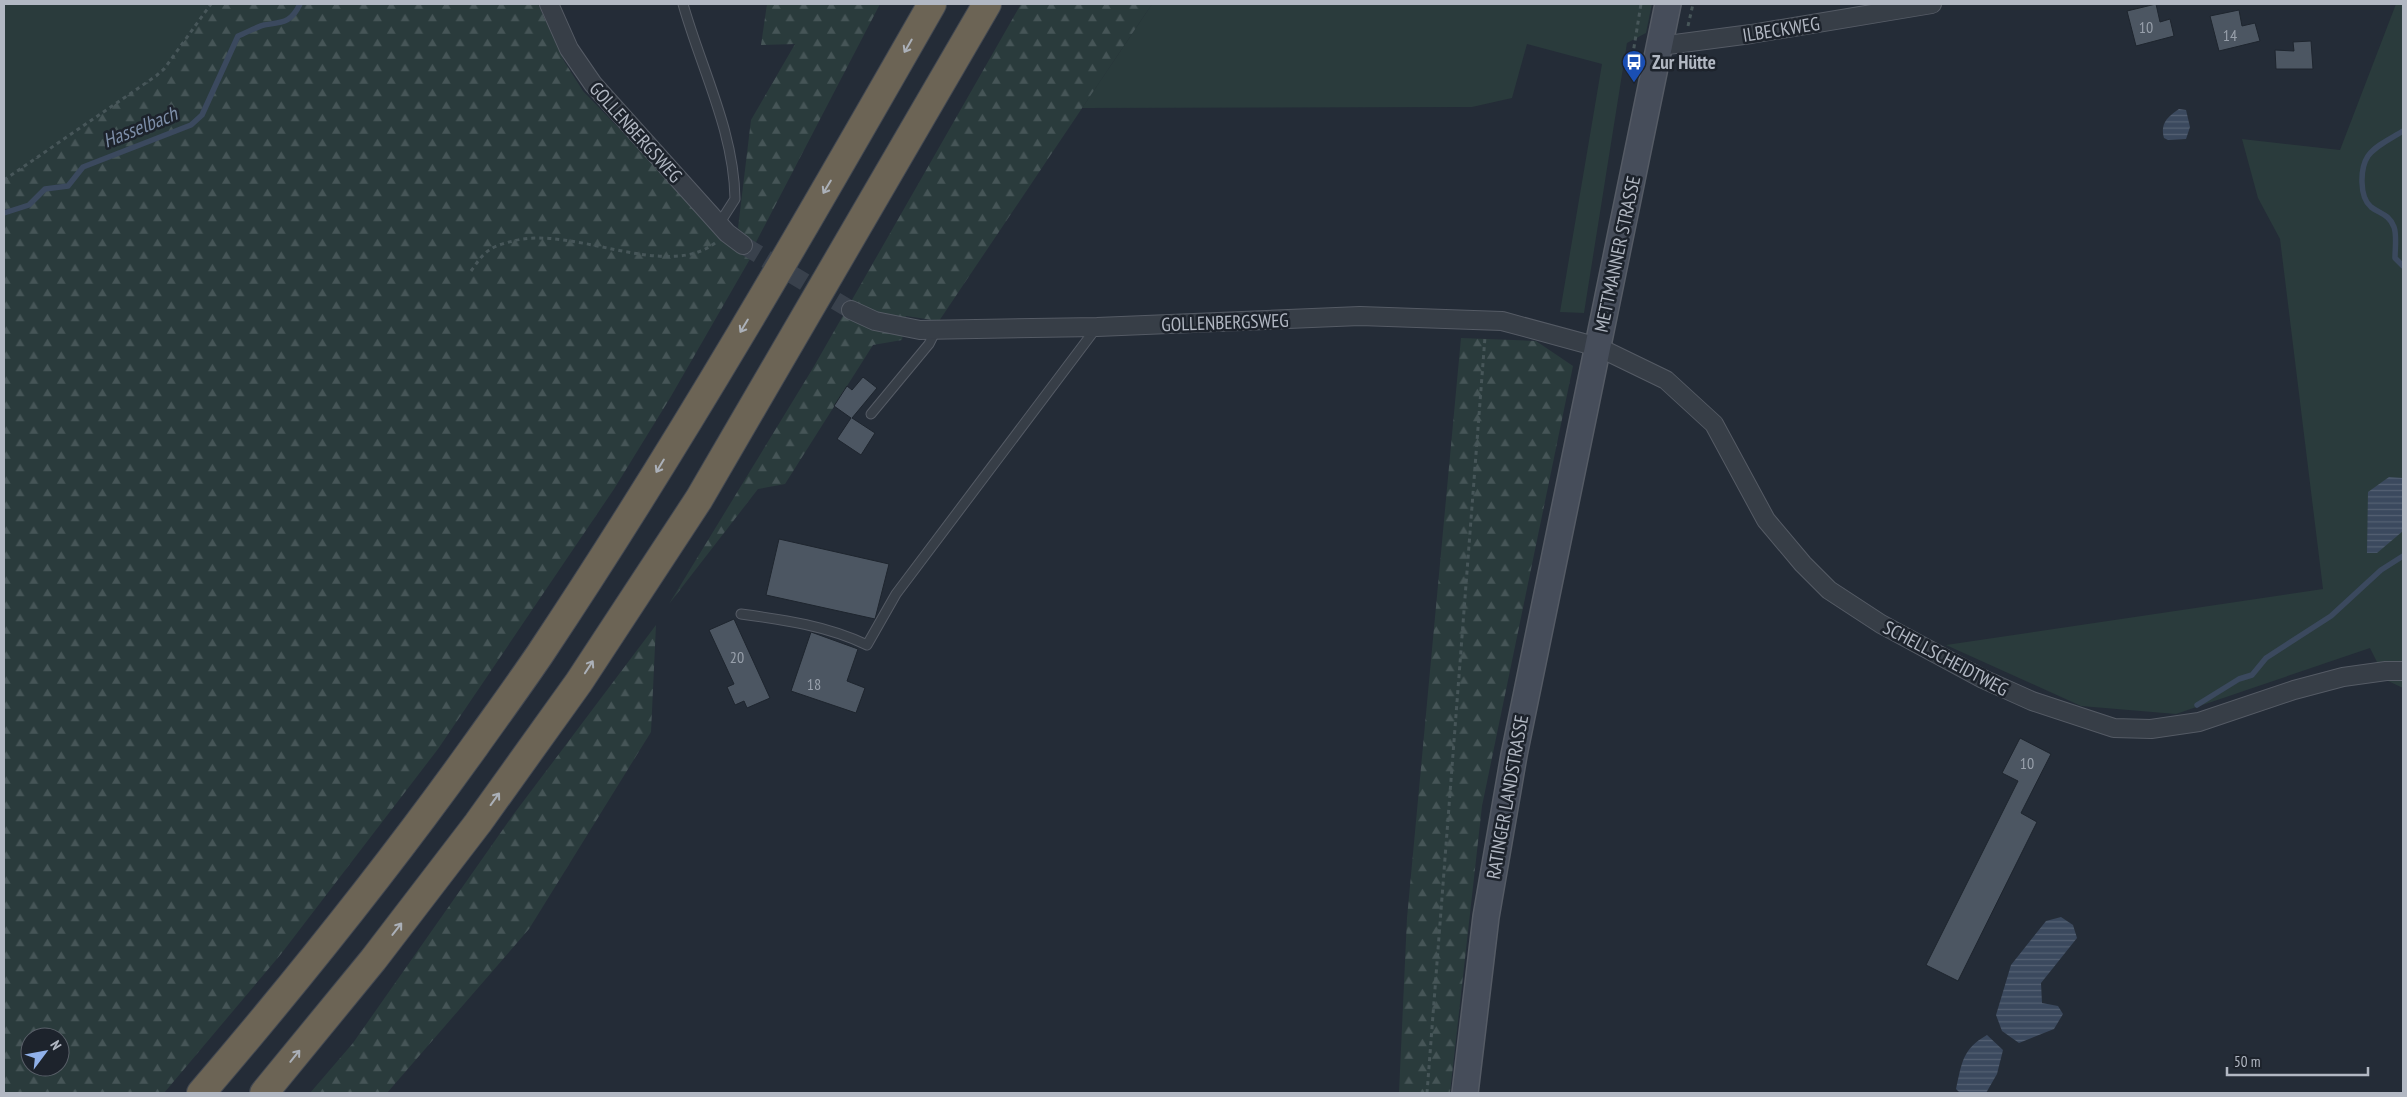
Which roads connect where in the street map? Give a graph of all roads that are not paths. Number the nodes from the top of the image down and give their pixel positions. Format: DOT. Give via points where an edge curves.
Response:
graph roads {
  1 [pos="549,4"];
  2 [pos="682,4"];
  3 [pos="932,4"];
  4 [pos="987,4"];
  5 [pos="1668,4"];
  6 [pos="1932,4"];
  7 [pos="1660,46"];
  8 [pos="723,229"];
  9 [pos="743,245"];
  10 [pos="851,310"];
  11 [pos="1097,327"];
  12 [pos="936,330"];
  13 [pos="1598,347"];
  14 [pos="871,414"];
  15 [pos="1566,504"];
  16 [pos="741,614"];
  17 [pos="2403,671"];
  18 [pos="201,1093"];
  19 [pos="264,1093"];
  20 [pos="1465,1093"];
  1 -- 8 [label="street, GOLLENBERGSWEG" via="569,50 593,84"];
  2 -- 8 [label="lane" via="725,127 734,199"];
  3 -- 18 [label="highway, one-way" via="833,177 658,468 539,656 336,932"];
  19 -- 4 [label="highway, one-way" via="373,960 478,823 584,674 699,498"];
  5 -- 7 [label="main road, METTMANNER STRASSE"];
  6 -- 7 [label="street, ILBECKWEG"];
  7 -- 13 [label="main road, METTMANNER STRASSE"];
  8 -- 9 [label="street, GOLLENBERGSWEG"];
  10 -- 12 [label="street, GOLLENBERGSWEG" via="875,321"];
  11 -- 12 [label="street, GOLLENBERGSWEG"];
  11 -- 13 [label="street, GOLLENBERGSWEG" via="1360,316 1486,321 1502,322"];
  11 -- 16 [label="lane" via="896,594 868,645 844,633"];
  12 -- 14 [label="lane" via="929,344"];
  13 -- 15 [label="main road, METTMANNER STRASSE"];
  13 -- 17 [label="street, SCHELLSCHEIDTWEG" via="1666,380 1714,424 1766,520 1829,590 1880,624 1983,679 2032,701 2114,728 2151,729 2199,722 2343,677"];
  15 -- 20 [label="main road, RATINGER LANDSTRASSE" via="1514,756 1486,917"];
}
